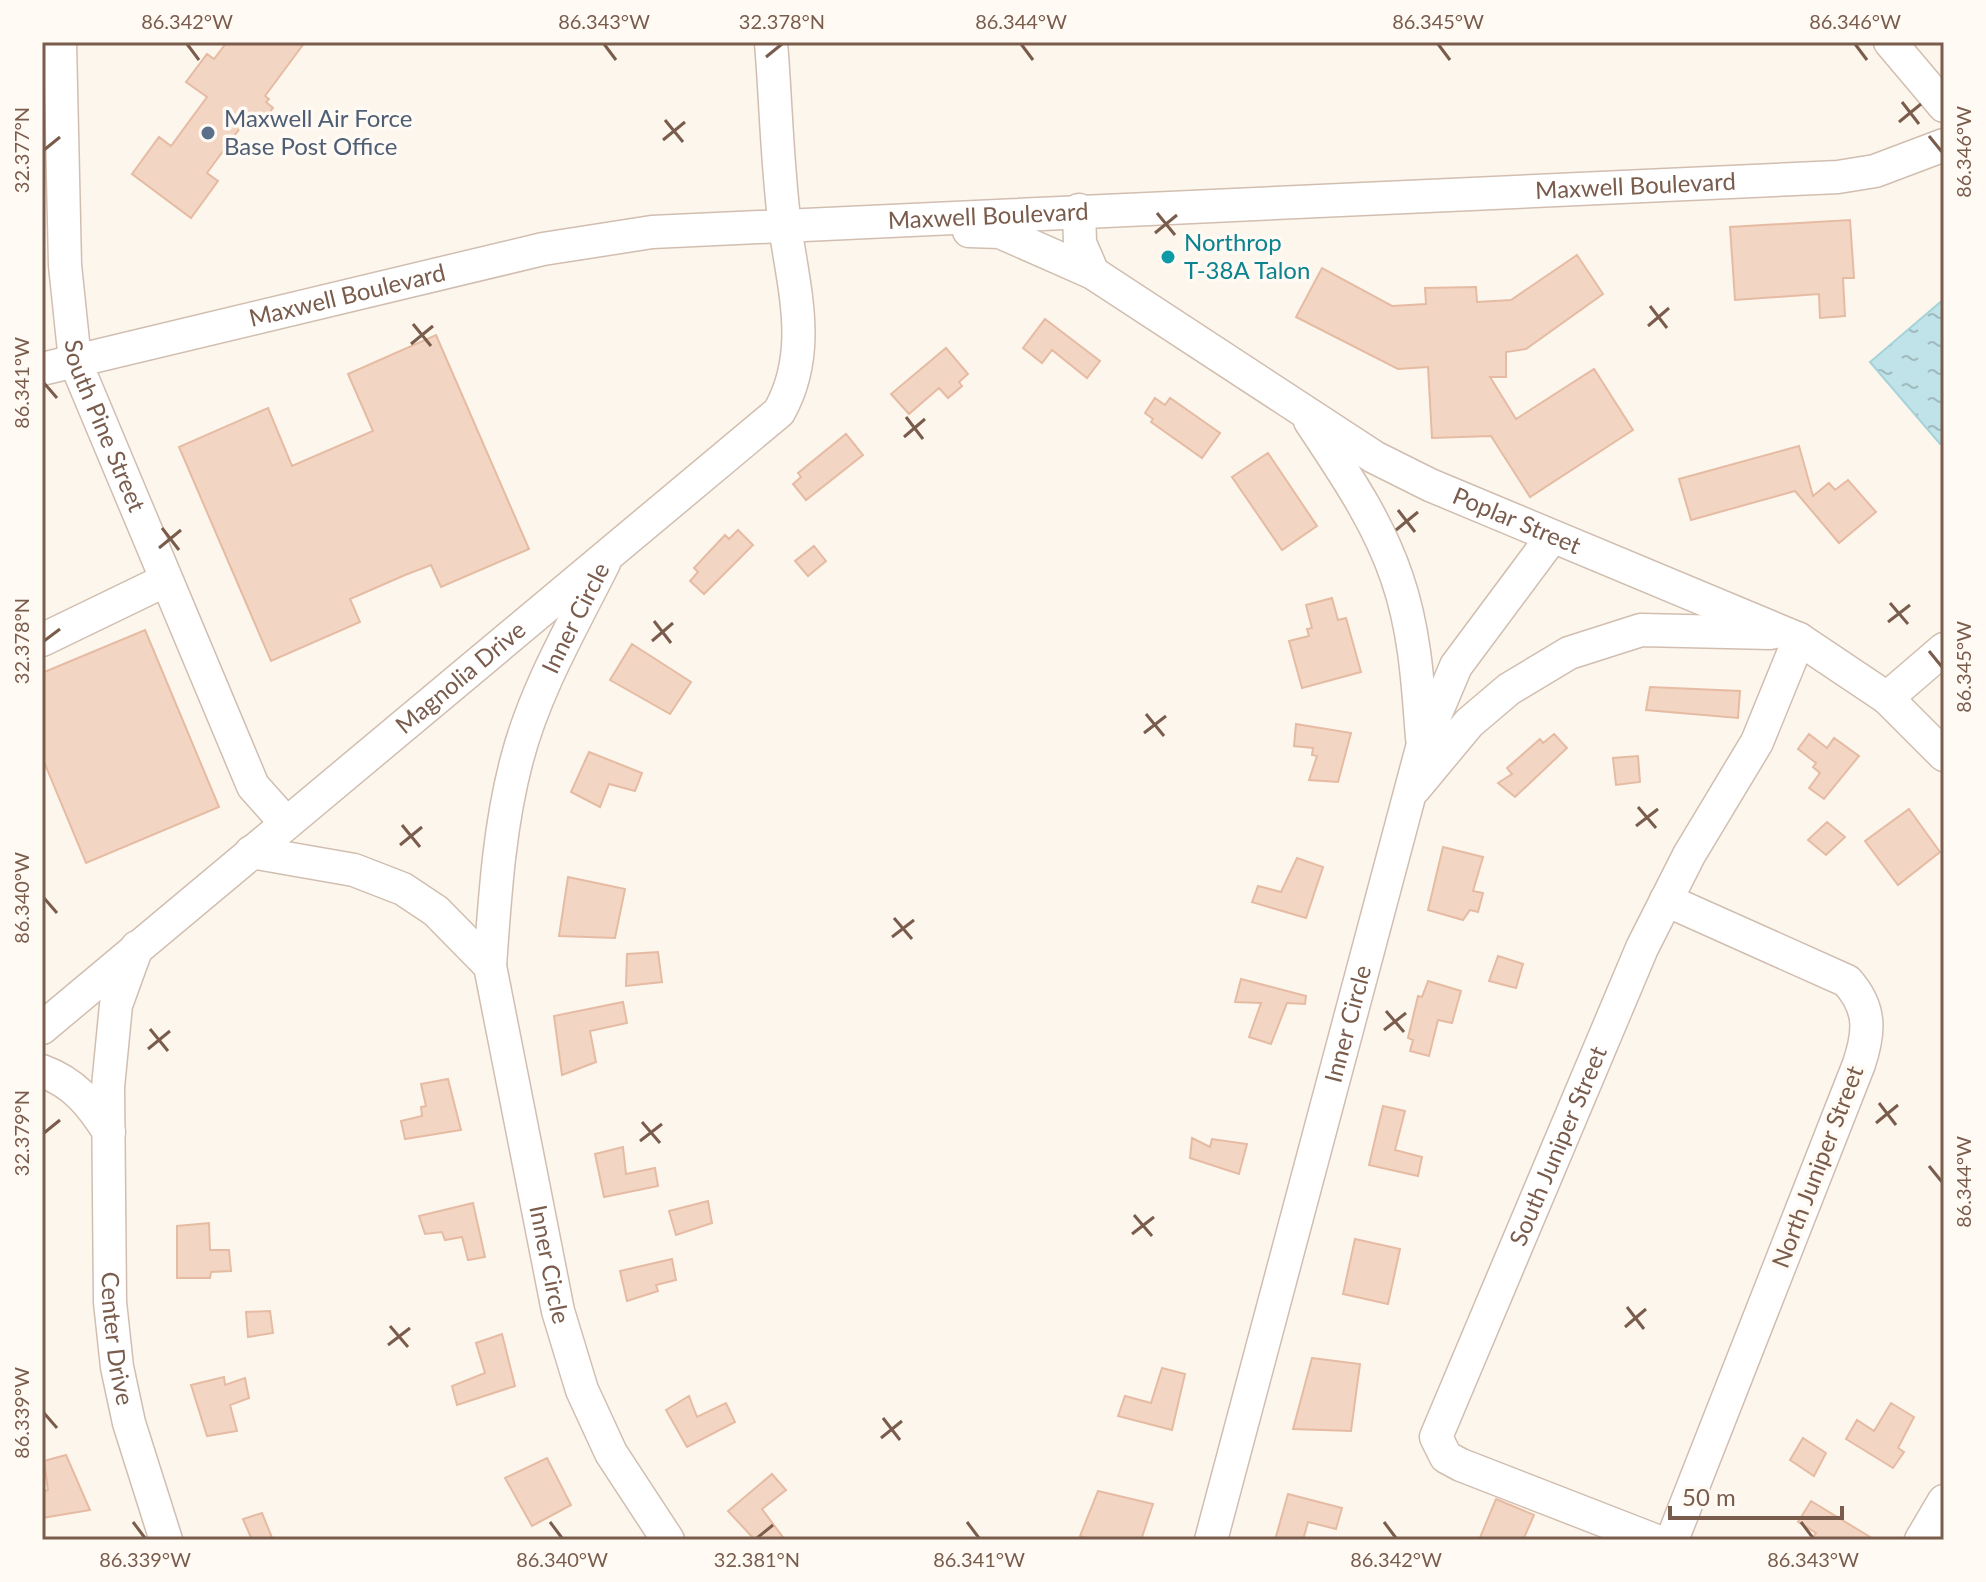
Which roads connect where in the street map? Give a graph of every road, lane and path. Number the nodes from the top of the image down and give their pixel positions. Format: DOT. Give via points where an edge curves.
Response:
graph roads {
  1 [pos="60,42"];
  2 [pos="771,42"];
  3 [pos="1890,42"];
  4 [pos="1944,106"];
  5 [pos="1944,145"];
  6 [pos="1079,210"];
  7 [pos="919,218"];
  8 [pos="785,226"];
  9 [pos="1093,273"];
  10 [pos="75,361"];
  11 [pos="42,369"];
  12 [pos="1304,412"];
  13 [pos="1552,537"];
  14 [pos="609,553"];
  15 [pos="164,581"];
  16 [pos="1792,636"];
  17 [pos="42,640"];
  18 [pos="1944,649"];
  19 [pos="1887,698"];
  20 [pos="1423,744"];
  21 [pos="1944,755"];
  22 [pos="1408,797"];
  23 [pos="286,823"];
  24 [pos="251,852"];
  25 [pos="1666,900"];
  26 [pos="138,946"];
  27 [pos="490,966"];
  28 [pos="42,1028"];
  29 [pos="42,1071"];
  30 [pos="109,1132"];
  31 [pos="1944,1501"];
  32 [pos="166,1540"];
  33 [pos="668,1540"];
  34 [pos="1211,1540"];
  35 [pos="1654,1540"];
  36 [pos="1672,1540"];
  37 [pos="1921,1540"];
  1 -- 10 [label="street, South Pine Street" via="65,265"];
  2 -- 8 [label="street, Magnolia Drive"];
  3 -- 4 [label="street"];
  5 -- 6 [label="street, Maxwell Boulevard" via="1912,159 1838,177"];
  6 -- 7 [label="street, Maxwell Boulevard"];
  6 -- 9 [label="street" via="1080,243"];
  7 -- 8 [label="street, Maxwell Boulevard"];
  7 -- 9 [label="street, Poplar Street" via="966,231 1000,232"];
  8 -- 10 [label="street, Maxwell Boulevard" via="652,232 543,249"];
  8 -- 14 [label="street, Magnolia Drive" via="800,349 797,371 779,412"];
  9 -- 12 [label="street, Poplar Street"];
  10 -- 11 [label="street, Maxwell Boulevard"];
  10 -- 15 [label="street, South Pine Street"];
  12 -- 13 [label="street, Poplar Street" via="1374,457"];
  12 -- 20 [label="street" via="1356,492 1397,578 1416,661"];
  13 -- 16 [label="street, Poplar Street"];
  13 -- 20 [label="street, Inner Circle" via="1456,666"];
  14 -- 23 [label="street, Magnolia Drive"];
  14 -- 27 [label="street, Inner Circle" via="541,688 517,756 500,839"];
  15 -- 17 [label="street"];
  15 -- 23 [label="street, South Pine Street" via="253,786"];
  16 -- 19 [label="street, Poplar Street"];
  16 -- 22 [label="street" via="1641,630 1569,653 1509,689 1469,723"];
  16 -- 25 [label="street, South Juniper Street" via="1757,742"];
  18 -- 19 [label="street"];
  19 -- 21 [label="street, Poplar Street"];
  20 -- 22 [label="street, Inner Circle"];
  22 -- 34 [label="street, Inner Circle"];
  23 -- 24 [label="street, Magnolia Drive"];
  24 -- 26 [label="street, Magnolia Drive"];
  24 -- 27 [label="street" via="354,870 403,889 436,911"];
  25 -- 35 [label="street, South Juniper Street" via="1436,1437 1446,1457 1461,1465"];
  25 -- 36 [label="street, North Juniper Street" via="1847,981 1859,994 1868,1028 1859,1064"];
  26 -- 28 [label="street, Magnolia Drive"];
  26 -- 30 [label="street, Center Drive" via="116,1005"];
  27 -- 33 [label="street, Inner Circle" via="551,1282 582,1390 611,1453"];
  29 -- 30 [label="street" via="70,1084 90,1102"];
  30 -- 32 [label="street, Center Drive" via="110,1302 117,1367"];
  31 -- 37 [label="street"];
}
